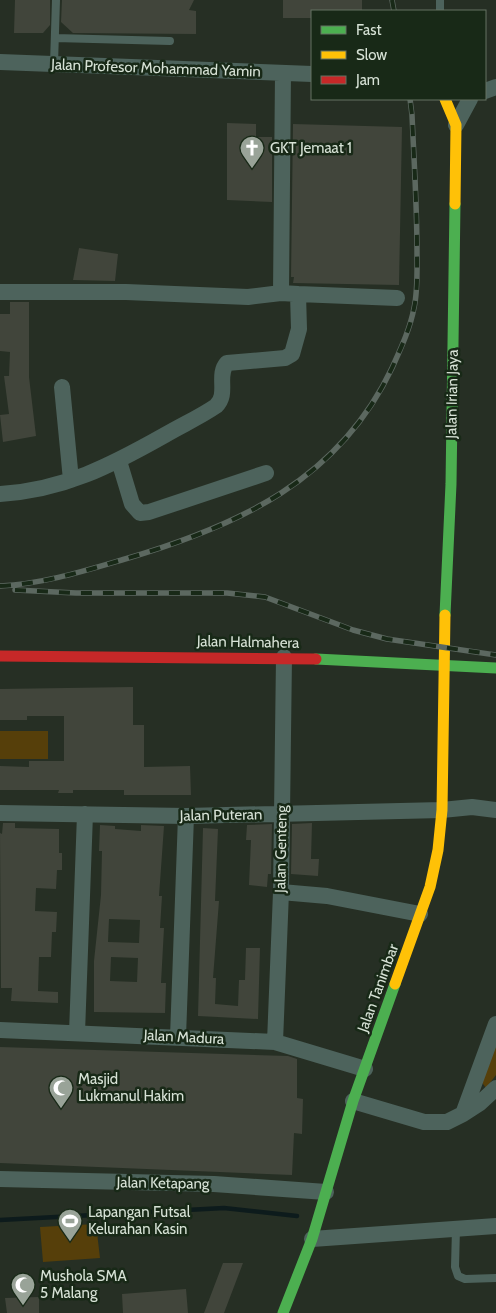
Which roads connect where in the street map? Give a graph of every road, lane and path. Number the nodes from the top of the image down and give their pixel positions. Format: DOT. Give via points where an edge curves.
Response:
graph roads {
  1 [pos="56,0"];
  2 [pos="55,38"];
  3 [pos="170,41"];
  4 [pos="0,62"];
  5 [pos="54,64"];
  6 [pos="283,73"];
  7 [pos="311,74"];
  8 [pos="445,100"];
  9 [pos="469,100"];
  10 [pos="456,125"];
  11 [pos="0,292"];
  12 [pos="281,293"];
  13 [pos="298,294"];
  14 [pos="397,298"];
  15 [pos="62,386"];
  16 [pos="119,461"];
  17 [pos="266,473"];
  18 [pos="71,480"];
  19 [pos="0,494"];
  20 [pos="0,656"];
  21 [pos="284,657"];
  22 [pos="444,664"];
  23 [pos="496,668"];
  24 [pos="442,810"];
  25 [pos="496,810"];
  26 [pos="0,813"];
  27 [pos="85,814"];
  28 [pos="282,814"];
  29 [pos="186,816"];
  30 [pos="281,892"];
  31 [pos="420,914"];
  32 [pos="496,1024"];
  33 [pos="0,1030"];
  34 [pos="77,1032"];
  35 [pos="178,1037"];
  36 [pos="275,1042"];
  37 [pos="365,1069"];
  38 [pos="496,1088"];
  39 [pos="353,1101"];
  40 [pos="463,1114"];
  41 [pos="0,1180"];
  42 [pos="326,1192"];
  43 [pos="496,1226"];
  44 [pos="456,1228"];
  45 [pos="312,1239"];
  46 [pos="496,1278"];
  47 [pos="283,1313"];
  1 -- 2 [label="lane"];
  2 -- 3 [label="lane"];
  2 -- 5 [label="lane"];
  4 -- 5 [label="street, Jalan Profesor Mohammad Yamin"];
  5 -- 6 [label="street, Jalan Profesor Mohammad Yamin"];
  6 -- 7 [label="street, Jalan Profesor Mohammad Yamin"];
  6 -- 12 [label="street"];
  8 -- 10 [label="street, Jalan Irian Jaya"];
  9 -- 10 [label="street, Jalan Irian Jaya"];
  10 -- 22 [label="street, Jalan Irian Jaya"];
  11 -- 12 [label="street" via="126,292 248,298"];
  12 -- 13 [label="street"];
  13 -- 14 [label="street"];
  13 -- 16 [label="street" via="298,328 292,354 284,358 227,363 222,373 221,401 216,406"];
  15 -- 18 [label="street"];
  16 -- 17 [label="street" via="132,504 140,513"];
  16 -- 18 [label="street"];
  18 -- 19 [label="street" via="26,492"];
  20 -- 21 [label="street, Jalan Halmahera"];
  21 -- 22 [label="street, Jalan Halmahera"];
  21 -- 28 [label="street, Jalan Genteng"];
  22 -- 23 [label="street, Jalan Halmahera"];
  22 -- 24 [label="street, Jalan Tanimbar"];
  24 -- 25 [label="street, Jalan Puteran" via="472,806"];
  24 -- 28 [label="street, Jalan Puteran"];
  24 -- 31 [label="street, Jalan Tanimbar" via="438,850"];
  26 -- 27 [label="street, Jalan Puteran"];
  27 -- 29 [label="street, Jalan Puteran"];
  27 -- 34 [label="street"];
  28 -- 29 [label="street, Jalan Puteran"];
  28 -- 30 [label="street, Jalan Genteng"];
  29 -- 35 [label="street"];
  30 -- 31 [label="street" via="327,896"];
  30 -- 36 [label="street, Jalan Genteng"];
  31 -- 37 [label="street, Jalan Tanimbar"];
  32 -- 40 [label="street"];
  33 -- 34 [label="street, Jalan Madura"];
  34 -- 35 [label="street, Jalan Madura"];
  35 -- 36 [label="street, Jalan Madura"];
  36 -- 37 [label="street, Jalan Madura"];
  37 -- 39 [label="street, Jalan Tanimbar"];
  38 -- 40 [label="street" via="480,1104"];
  39 -- 40 [label="street" via="430,1123 447,1122"];
  39 -- 42 [label="street, Jalan Tanimbar"];
  41 -- 42 [label="street, Jalan Ketapang" via="214,1184"];
  42 -- 45 [label="street, Jalan Tanimbar"];
  43 -- 44 [label="street"];
  44 -- 45 [label="street"];
  44 -- 46 [label="lane" via="455,1267 458,1276 465,1279"];
  45 -- 47 [label="street, Jalan Tanimbar"];
}
